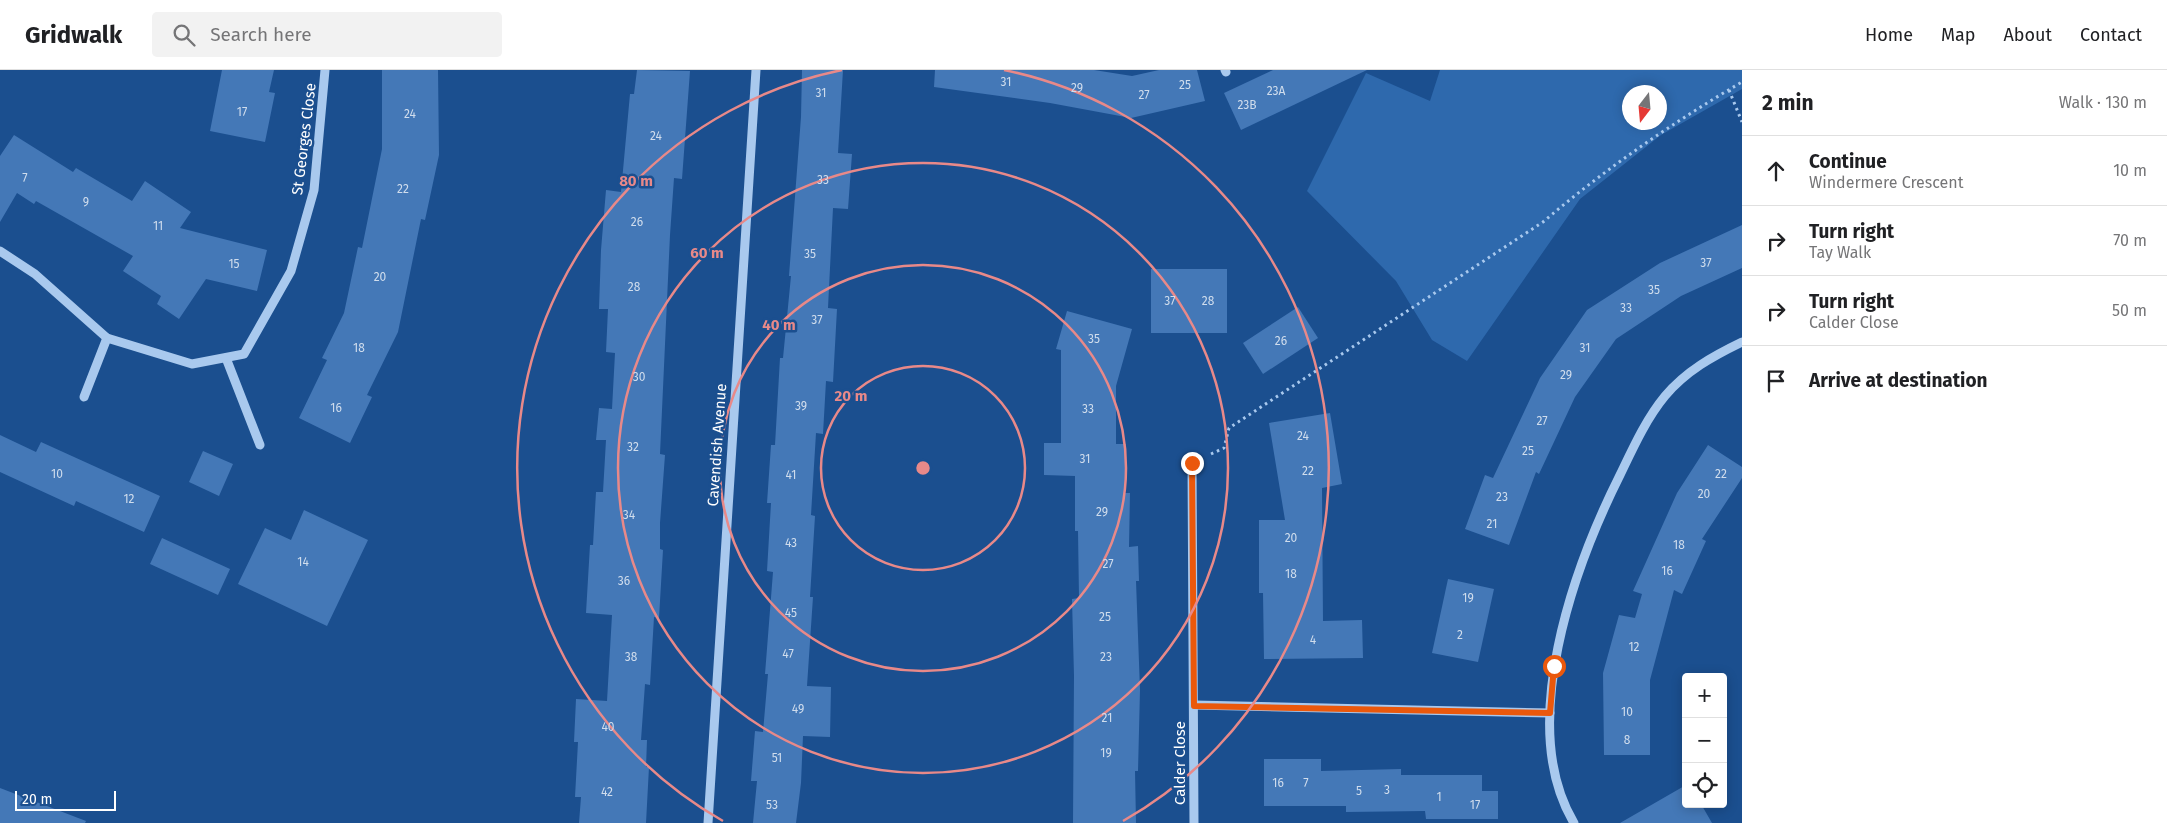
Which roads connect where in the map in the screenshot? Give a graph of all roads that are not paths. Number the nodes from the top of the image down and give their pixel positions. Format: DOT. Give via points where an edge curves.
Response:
graph roads {
  1 [pos="325,70"];
  2 [pos="756,70"];
  3 [pos="0,251"];
  4 [pos="107,338"];
  5 [pos="1742,342"];
  6 [pos="226,358"];
  7 [pos="84,397"];
  8 [pos="260,445"];
  9 [pos="1192,463"];
  10 [pos="1194,706"];
  11 [pos="1550,713"];
  12 [pos="708,823"];
  13 [pos="1194,823"];
  14 [pos="1574,823"];
  1 -- 6 [label="street, St Georges Close" via="314,190 291,270 244,354"];
  2 -- 12 [label="street, Cavendish Avenue"];
  3 -- 4 [label="street, St Georges Close" via="35,274"];
  4 -- 6 [label="street, St Georges Close" via="192,364"];
  4 -- 7 [label="street"];
  5 -- 11 [label="street" via="1714,355 1683,377 1657,407 1634,446 1579,568 1554,666"];
  6 -- 8 [label="street"];
  9 -- 10 [label="street, Calder Close"];
  10 -- 11 [label="street"];
  10 -- 13 [label="street, Calder Close"];
  11 -- 14 [label="street" via="1558,788"];
}
